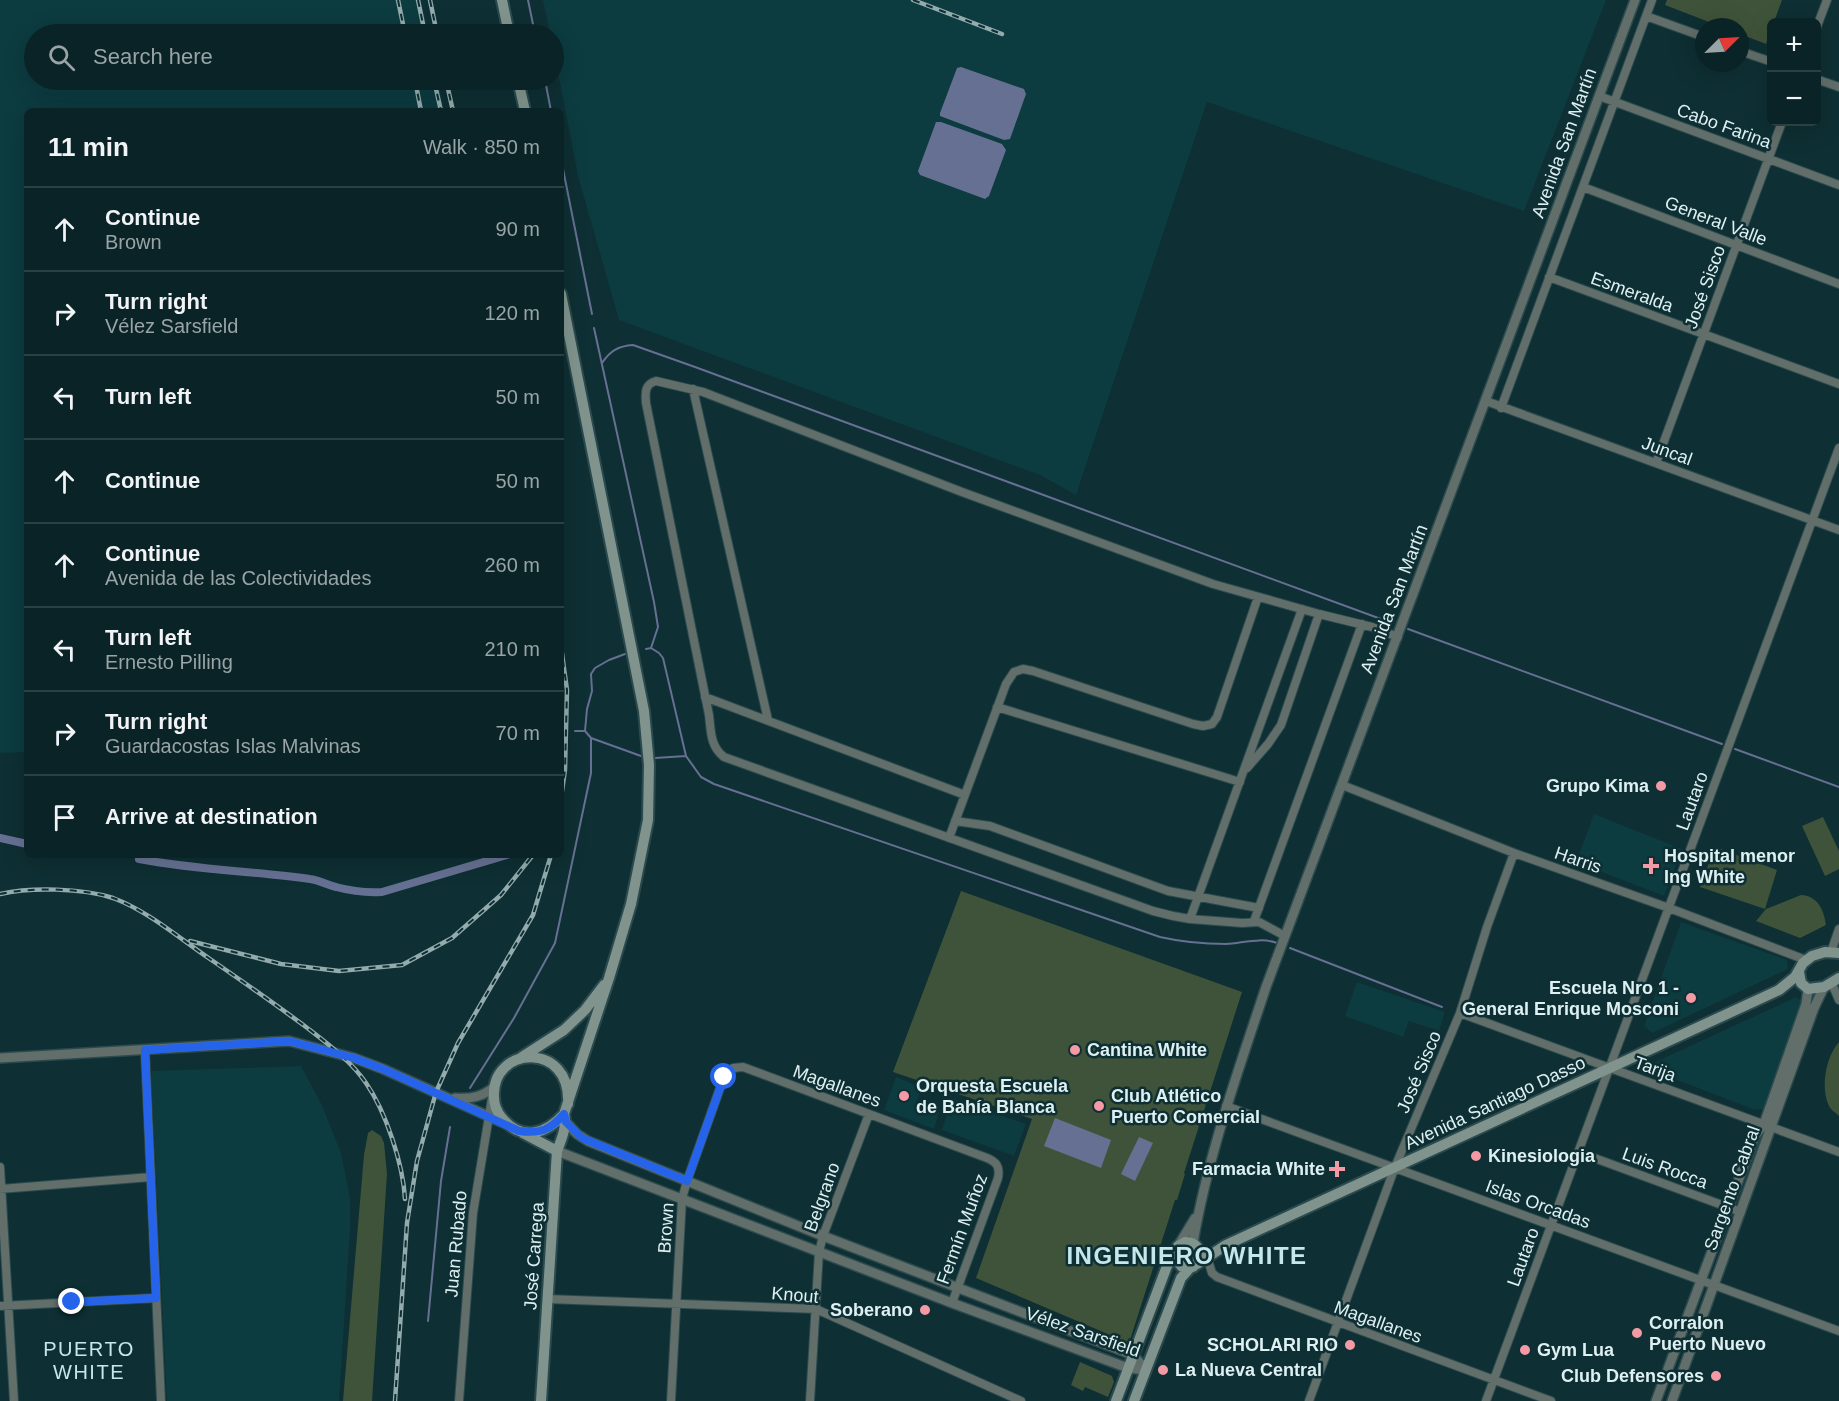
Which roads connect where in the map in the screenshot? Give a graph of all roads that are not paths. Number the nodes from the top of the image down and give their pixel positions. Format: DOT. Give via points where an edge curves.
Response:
graph roads {
  1 [pos="502,0"];
  2 [pos="1635,0"];
  3 [pos="1652,0"];
  4 [pos="1827,0"];
  5 [pos="1647,16"];
  6 [pos="1820,18"];
  7 [pos="507,24"];
  8 [pos="1695,34"];
  9 [pos="1749,54"];
  10 [pos="1767,60"];
  11 [pos="1821,81"];
  12 [pos="1839,87"];
  13 [pos="520,90"];
  14 [pos="1599,96"];
  15 [pos="1615,102"];
  16 [pos="524,108"];
  17 [pos="1780,126"];
  18 [pos="1768,159"];
  19 [pos="1839,185"];
  20 [pos="1583,187"];
  21 [pos="1736,245"];
  22 [pos="1550,277"];
  23 [pos="1839,284"];
  24 [pos="564,309"];
  25 [pos="1703,334"];
  26 [pos="1839,384"];
  27 [pos="693,389"];
  28 [pos="1486,401"];
  29 [pos="1501,408"];
  30 [pos="1839,448"];
  31 [pos="1656,463"];
  32 [pos="1812,520"];
  33 [pos="1839,530"];
  34 [pos="1258,597"];
  35 [pos="1302,609"];
  36 [pos="1319,614"];
  37 [pos="1362,624"];
  38 [pos="1398,637"];
  39 [pos="705,697"];
  40 [pos="997,707"];
  41 [pos="768,720"];
  42 [pos="1244,772"];
  43 [pos="1240,782"];
  44 [pos="1342,785"];
  45 [pos="965,795"];
  46 [pos="955,821"];
  47 [pos="949,838"];
  48 [pos="1514,853"];
  49 [pos="1199,896"];
  50 [pos="1259,908"];
  51 [pos="1669,908"];
  52 [pos="1191,919"];
  53 [pos="1254,921"];
  54 [pos="1839,929"];
  55 [pos="1285,936"];
  56 [pos="1836,953"];
  57 [pos="1806,960"];
  58 [pos="1799,972"];
  59 [pos="609,978"];
  60 [pos="1832,983"];
  61 [pos="1806,988"];
  62 [pos="1779,990"];
  63 [pos="1839,1000"];
  64 [pos="1460,1012"];
  65 [pos="145,1050"];
  66 [pos="0,1058"];
  67 [pos="518,1059"];
  68 [pos="733,1068"];
  69 [pos="1609,1068"];
  70 [pos="494,1088"];
  71 [pos="450,1098"];
  72 [pos="1227,1106"];
  73 [pos="566,1113"];
  74 [pos="869,1114"];
  75 [pos="488,1116"];
  76 [pos="508,1125"];
  77 [pos="1768,1126"];
  78 [pos="519,1131"];
  79 [pos="557,1151"];
  80 [pos="1578,1152"];
  81 [pos="1839,1152"];
  82 [pos="998,1164"];
  83 [pos="0,1167"];
  84 [pos="1395,1167"];
  85 [pos="151,1177"];
  86 [pos="687,1181"];
  87 [pos="1,1189"];
  88 [pos="682,1199"];
  89 [pos="1730,1208"];
  90 [pos="1741,1212"];
  91 [pos="1198,1213"];
  92 [pos="1551,1225"];
  93 [pos="823,1236"];
  94 [pos="1194,1244"];
  95 [pos="1226,1245"];
  96 [pos="1177,1247"];
  97 [pos="819,1252"];
  98 [pos="1207,1257"];
  99 [pos="1193,1266"];
  100 [pos="1702,1280"];
  101 [pos="1714,1285"];
  102 [pos="958,1287"];
  103 [pos="156,1298"];
  104 [pos="547,1299"];
  105 [pos="952,1303"];
  106 [pos="677,1304"];
  107 [pos="4,1306"];
  108 [pos="816,1309"];
  109 [pos="1338,1323"];
  110 [pos="1839,1330"];
  111 [pos="1133,1354"];
  112 [pos="1128,1368"];
  113 [pos="1146,1370"];
  114 [pos="1494,1380"];
  115 [pos="14,1401"];
  116 [pos="161,1401"];
  117 [pos="459,1401"];
  118 [pos="541,1401"];
  119 [pos="671,1401"];
  120 [pos="810,1401"];
  121 [pos="1021,1401"];
  122 [pos="1116,1401"];
  123 [pos="1134,1401"];
  124 [pos="1309,1401"];
  125 [pos="1486,1401"];
  126 [pos="1551,1401"];
  127 [pos="1656,1401"];
  128 [pos="1672,1401"];
  1 -- 7 [label="main road"];
  2 -- 14 [label="street, Avenida San Martín"];
  3 -- 5 [label="street, Avenida San Martín"];
  4 -- 6 [label="street"];
  5 -- 8 [label="street"];
  5 -- 15 [label="street, Avenida San Martín"];
  9 -- 10 [label="street"];
  11 -- 12 [label="street"];
  13 -- 16 [label="main road"];
  14 -- 15 [label="street, Cabo Farina"];
  14 -- 28 [label="street, Avenida San Martín"];
  15 -- 18 [label="street, Cabo Farina"];
  15 -- 20 [label="street, Avenida San Martín"];
  17 -- 18 [label="street, José Sisco"];
  18 -- 19 [label="street, Cabo Farina"];
  18 -- 21 [label="street, José Sisco"];
  20 -- 21 [label="street, General Valle"];
  20 -- 22 [label="street, Avenida San Martín"];
  21 -- 23 [label="street, General Valle"];
  21 -- 25 [label="street, José Sisco"];
  22 -- 25 [label="street, Esmeralda"];
  22 -- 29 [label="street, Avenida San Martín"];
  24 -- 59 [label="main road, José Carrega" via="644,711 649,765 648,820 631,904"];
  25 -- 26 [label="street, Esmeralda"];
  25 -- 31 [label="street, José Sisco"];
  27 -- 34 [label="street" via="1213,585"];
  27 -- 39 [label="street" via="656,381 646,388 645,395"];
  27 -- 41 [label="street"];
  28 -- 29 [label="street, Juncal"];
  28 -- 38 [label="street, Avenida San Martín"];
  29 -- 31 [label="street, Juncal"];
  30 -- 32 [label="street, Lautaro"];
  31 -- 32 [label="street, Juncal"];
  32 -- 33 [label="street, Juncal"];
  32 -- 51 [label="street, Lautaro"];
  34 -- 35 [label="street"];
  34 -- 40 [label="street" via="1212,724 1193,724 1023,669 1010,676"];
  35 -- 36 [label="street"];
  35 -- 42 [label="street"];
  36 -- 37 [label="street"];
  36 -- 42 [label="street" via="1281,725"];
  37 -- 38 [label="street"];
  37 -- 50 [label="street"];
  38 -- 44 [label="street, Avenida San Martín"];
  39 -- 41 [label="street"];
  39 -- 47 [label="street" via="714,745 724,757"];
  40 -- 43 [label="street"];
  40 -- 45 [label="street"];
  41 -- 45 [label="street"];
  42 -- 43 [label="street"];
  43 -- 49 [label="street"];
  44 -- 48 [label="street, Harris"];
  44 -- 55 [label="street, Avenida San Martín"];
  45 -- 46 [label="street"];
  46 -- 47 [label="street"];
  46 -- 49 [label="street" via="990,826 1168,891"];
  47 -- 52 [label="street" via="1153,911"];
  48 -- 51 [label="street, Harris"];
  48 -- 64 [label="street, José Sisco"];
  49 -- 50 [label="street"];
  49 -- 52 [label="street"];
  50 -- 53 [label="street"];
  51 -- 57 [label="street, Harris"];
  51 -- 69 [label="street, Lautaro"];
  52 -- 53 [label="street"];
  53 -- 55 [label="street"];
  54 -- 56 [label="street"];
  55 -- 72 [label="street, Avenida San Martín"];
  56 -- 57 [label="main road" via="1818,953"];
  57 -- 58 [label="main road, Avenida Santiago Dasso"];
  58 -- 61 [label="main road"];
  58 -- 62 [label="main road, Avenida Santiago Dasso"];
  59 -- 67 [label="main road" via="585,1011 564,1030"];
  59 -- 73 [label="main road, José Carrega"];
  60 -- 61 [label="main road, Avenida Santiago Dasso"];
  60 -- 63 [label="street"];
  60 -- 77 [label="street, Sargento Cabral" via="1814,1008"];
  61 -- 62 [label="main road, Avenida Santiago Dasso"];
  61 -- 77 [label="street, Sargento Cabral" via="1806,1004"];
  62 -- 69 [label="main road, Avenida Santiago Dasso"];
  64 -- 69 [label="street, Tarija"];
  64 -- 84 [label="street, José Sisco"];
  65 -- 66 [label="street"];
  65 -- 71 [label="street" via="289,1041 354,1058"];
  65 -- 85 [label="street"];
  67 -- 70 [label="main road" via="501,1072"];
  67 -- 73 [label="main road" via="541,1059 560,1071 568,1092"];
  68 -- 74 [label="street, Magallanes" via="743,1067"];
  68 -- 86 [label="street, Brown" via="724,1077"];
  69 -- 77 [label="street, Tarija"];
  69 -- 80 [label="street, Lautaro"];
  69 -- 84 [label="main road, Avenida Santiago Dasso"];
  70 -- 71 [label="street" via="468,1099"];
  70 -- 75 [label="street, Juan Rubado"];
  70 -- 76 [label="main road" via="496,1109"];
  71 -- 75 [label="street"];
  72 -- 84 [label="street, Islas Orcadas"];
  72 -- 91 [label="street, Avenida San Martín"];
  73 -- 78 [label="main road" via="543,1131"];
  73 -- 79 [label="main road, José Carrega"];
  73 -- 86 [label="street, Vélez Sarsfield" via="582,1138"];
  74 -- 82 [label="street, Magallanes"];
  74 -- 93 [label="street, Belgrano"];
  75 -- 76 [label="street"];
  75 -- 117 [label="street, Juan Rubado" via="473,1213"];
  76 -- 78 [label="main road"];
  77 -- 81 [label="street, Tarija"];
  77 -- 89 [label="street, Sargento Cabral" via="1755,1136"];
  77 -- 90 [label="street, Sargento Cabral"];
  78 -- 79 [label="main road, Vélez Sarsfield"];
  79 -- 88 [label="street, Vélez Sarsfield"];
  79 -- 104 [label="main road, José Carrega"];
  80 -- 89 [label="street, Luis Rocca"];
  80 -- 92 [label="street, Lautaro"];
  82 -- 102 [label="street, Fermín Muñoz" via="998,1178"];
  83 -- 87 [label="street"];
  84 -- 92 [label="street, Islas Orcadas"];
  84 -- 95 [label="main road, Avenida Santiago Dasso"];
  84 -- 109 [label="street, José Sisco"];
  85 -- 87 [label="street"];
  85 -- 103 [label="street"];
  86 -- 88 [label="street, Brown"];
  86 -- 93 [label="street, Vélez Sarsfield"];
  87 -- 107 [label="street"];
  88 -- 97 [label="street, Vélez Sarsfield"];
  88 -- 106 [label="street, Brown"];
  89 -- 90 [label="street, Luis Rocca"];
  89 -- 100 [label="street, Sargento Cabral"];
  90 -- 101 [label="street, Sargento Cabral"];
  91 -- 94 [label="street, Avenida San Martín"];
  91 -- 96 [label="street, Avenida San Martín"];
  92 -- 100 [label="street, Islas Orcadas"];
  92 -- 114 [label="street, Lautaro"];
  93 -- 97 [label="street, Belgrano"];
  93 -- 102 [label="street, Vélez Sarsfield"];
  94 -- 95 [label="main road, Avenida Santiago Dasso" via="1212,1248"];
  94 -- 96 [label="main road" via="1185,1242"];
  94 -- 99 [label="main road, Avenida San Martín" via="1201,1254"];
  95 -- 98 [label="main road, Avenida Santiago Dasso"];
  96 -- 99 [label="main road" via="1176,1262 1182,1267"];
  96 -- 111 [label="main road, Avenida San Martín"];
  97 -- 105 [label="street, Vélez Sarsfield"];
  97 -- 108 [label="street, Belgrano"];
  98 -- 99 [label="main road, Avenida Santiago Dasso"];
  98 -- 109 [label="street, Magallanes" via="1217,1277"];
  99 -- 113 [label="main road" via="1181,1278"];
  100 -- 101 [label="street, Islas Orcadas"];
  100 -- 127 [label="street, Sargento Cabral"];
  101 -- 110 [label="street, Islas Orcadas"];
  101 -- 128 [label="street, Sargento Cabral"];
  102 -- 105 [label="street, Fermín Muñoz"];
  102 -- 111 [label="street, Vélez Sarsfield"];
  103 -- 107 [label="street"];
  103 -- 116 [label="street"];
  104 -- 106 [label="street, Knout"];
  104 -- 118 [label="main road, José Carrega"];
  105 -- 112 [label="street, Vélez Sarsfield"];
  106 -- 108 [label="street, Knout"];
  106 -- 119 [label="street, Brown"];
  107 -- 115 [label="street"];
  108 -- 120 [label="street, Belgrano"];
  108 -- 121 [label="street, Knout"];
  109 -- 114 [label="street, Magallanes"];
  109 -- 124 [label="street, José Sisco"];
  111 -- 112 [label="main road, Avenida San Martín"];
  111 -- 113 [label="street, Vélez Sarsfield"];
  112 -- 113 [label="street, Vélez Sarsfield"];
  112 -- 122 [label="main road, Avenida San Martín"];
  113 -- 123 [label="main road"];
  114 -- 125 [label="street, Lautaro"];
  114 -- 126 [label="street, Magallanes"];
}
